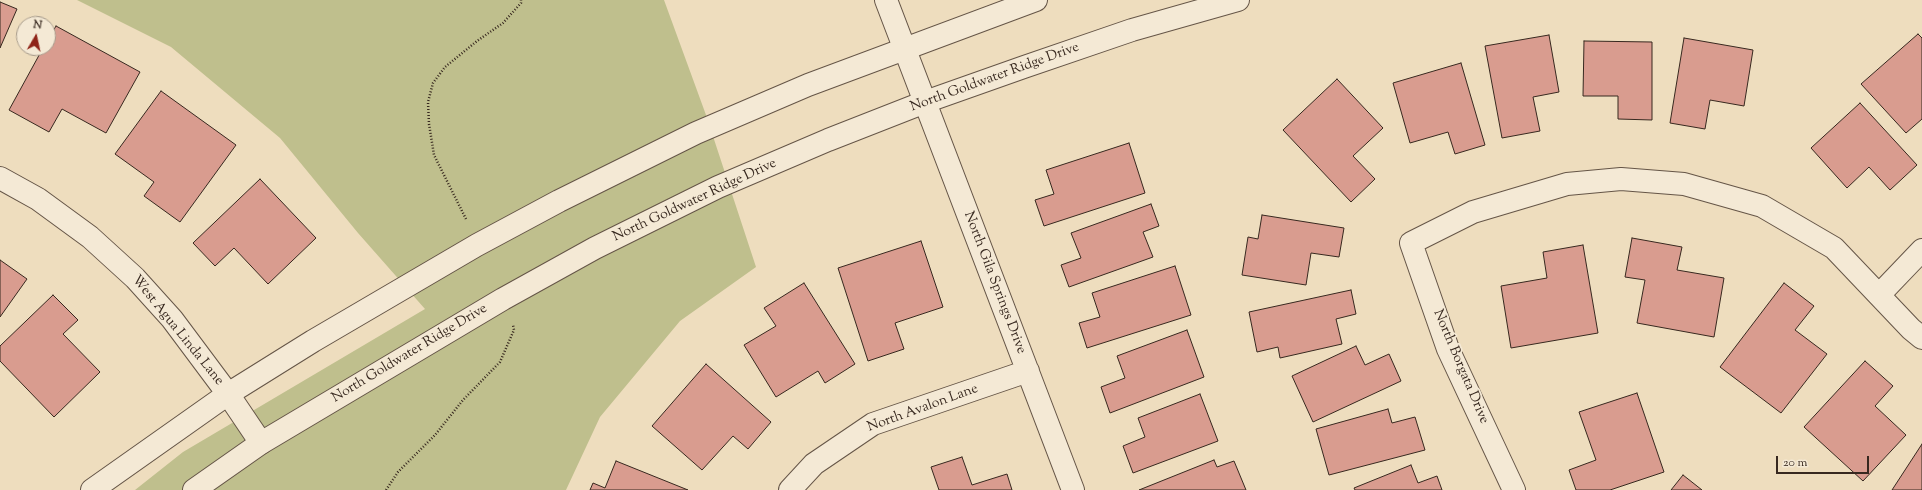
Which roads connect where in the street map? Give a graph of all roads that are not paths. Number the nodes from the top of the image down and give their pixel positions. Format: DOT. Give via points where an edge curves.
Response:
graph roads {
  1 [pos="886,0"];
  2 [pos="1036,0"];
  3 [pos="1238,0"];
  4 [pos="905,50"];
  5 [pos="925,102"];
  6 [pos="0,178"];
  7 [pos="1922,250"];
  8 [pos="1879,295"];
  9 [pos="1922,338"];
  10 [pos="1028,371"];
  11 [pos="228,394"];
  12 [pos="261,443"];
  13 [pos="92,490"];
  14 [pos="194,490"];
  15 [pos="790,490"];
  16 [pos="1073,490"];
  17 [pos="1514,490"];
  1 -- 4 [label="street, North Gila Springs Drive"];
  2 -- 4 [label="street"];
  3 -- 5 [label="street, North Goldwater Ridge Drive" via="1132,30"];
  4 -- 5 [label="street, North Gila Springs Drive"];
  4 -- 11 [label="street" via="808,84 696,133 603,178 477,244"];
  5 -- 10 [label="street, North Gila Springs Drive"];
  5 -- 12 [label="street, North Goldwater Ridge Drive" via="718,187 595,248 496,303"];
  6 -- 11 [label="street, West Agua Linda Lane" via="38,199 90,238 135,278 172,319"];
  7 -- 8 [label="street"];
  8 -- 9 [label="street"];
  8 -- 17 [label="street, North Borgata Drive" via="1834,248 1762,206 1684,184 1621,179 1568,184 1473,212 1411,243 1448,349"];
  10 -- 15 [label="street, North Avalon Lane" via="873,424 814,464"];
  10 -- 16 [label="street, North Gila Springs Drive"];
  11 -- 12 [label="street, West Agua Linda Lane"];
  11 -- 13 [label="street"];
  12 -- 14 [label="street, North Goldwater Ridge Drive"];
}
